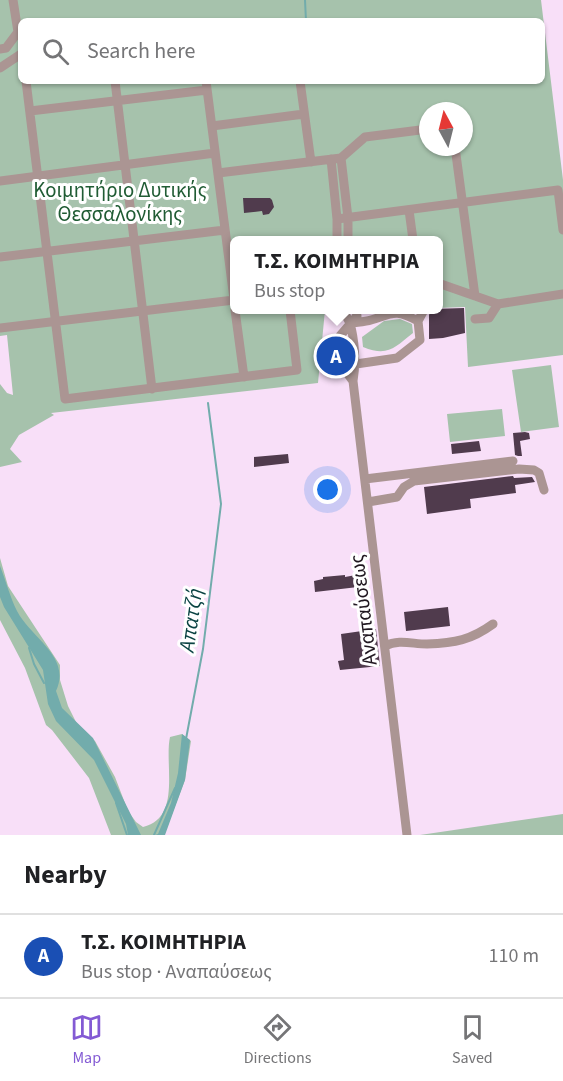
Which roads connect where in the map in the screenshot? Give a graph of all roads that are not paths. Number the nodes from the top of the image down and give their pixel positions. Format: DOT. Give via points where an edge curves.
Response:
graph roads {
  1 [pos="14,0"];
  2 [pos="0,49"];
  3 [pos="18,56"];
  4 [pos="0,68"];
  5 [pos="27,84"];
  6 [pos="115,84"];
  7 [pos="300,84"];
  8 [pos="207,85"];
  9 [pos="117,101"];
  10 [pos="30,111"];
  11 [pos="304,114"];
  12 [pos="212,126"];
  13 [pos="419,130"];
  14 [pos="215,153"];
  15 [pos="456,156"];
  16 [pos="336,159"];
  17 [pos="311,162"];
  18 [pos="125,165"];
  19 [pos="218,173"];
  20 [pos="38,176"];
  21 [pos="0,181"];
  22 [pos="462,203"];
  23 [pos="409,210"];
  24 [pos="348,218"];
  25 [pos="337,219"];
  26 [pos="225,230"];
  27 [pos="563,230"];
  28 [pos="337,236"];
  29 [pos="350,236"];
  30 [pos="412,236"];
  31 [pos="134,241"];
  32 [pos="47,252"];
  33 [pos="0,257"];
  34 [pos="230,266"];
  35 [pos="443,286"];
  36 [pos="563,294"];
  37 [pos="475,296"];
  38 [pos="230,300"];
  39 [pos="498,304"];
  40 [pos="142,311"];
  41 [pos="236,314"];
  42 [pos="291,314"];
  43 [pos="345,314"];
  44 [pos="357,314"];
  45 [pos="392,314"];
  46 [pos="404,314"];
  47 [pos="422,314"];
  48 [pos="475,319"];
  49 [pos="56,321"];
  50 [pos="418,321"];
  51 [pos="351,323"];
  52 [pos="0,328"];
  53 [pos="356,364"];
  54 [pos="244,377"];
  55 [pos="353,381"];
  56 [pos="152,388"];
  57 [pos="513,461"];
  58 [pos="365,479"];
  59 [pos="544,490"];
  60 [pos="368,502"];
  61 [pos="493,624"];
  62 [pos="385,646"];
  63 [pos="407,835"];
  1 -- 2 [label="street" via="18,32 6,48"];
  3 -- 4 [label="street"];
  5 -- 10 [label="street"];
  6 -- 9 [label="street"];
  7 -- 11 [label="street"];
  8 -- 9 [label="street"];
  8 -- 12 [label="street"];
  9 -- 10 [label="street"];
  9 -- 18 [label="street"];
  10 -- 20 [label="street"];
  11 -- 12 [label="street"];
  11 -- 17 [label="street"];
  12 -- 14 [label="street"];
  13 -- 16 [label="street" via="365,137"];
  14 -- 18 [label="street"];
  14 -- 19 [label="street"];
  15 -- 22 [label="street"];
  16 -- 17 [label="street"];
  16 -- 24 [label="street"];
  16 -- 25 [label="street"];
  17 -- 19 [label="street"];
  18 -- 20 [label="street"];
  18 -- 31 [label="street"];
  19 -- 26 [label="street"];
  20 -- 21 [label="street"];
  20 -- 32 [label="street"];
  22 -- 23 [label="street"];
  22 -- 27 [label="street" via="558,190"];
  22 -- 37 [label="street"];
  23 -- 24 [label="street"];
  23 -- 30 [label="street"];
  24 -- 25 [label="street"];
  24 -- 29 [label="street"];
  25 -- 28 [label="street"];
  26 -- 31 [label="street"];
  26 -- 34 [label="street"];
  31 -- 32 [label="street"];
  31 -- 40 [label="street"];
  32 -- 33 [label="street"];
  32 -- 49 [label="street"];
  35 -- 37 [label="street"];
  36 -- 39 [label="street"];
  37 -- 39 [label="street"];
  38 -- 40 [label="street"];
  39 -- 48 [label="street" via="489,318"];
  40 -- 49 [label="street"];
  40 -- 56 [label="street"];
  41 -- 54 [label="street"];
  42 -- 54 [label="street" via="297,370"];
  43 -- 51 [label="street"];
  44 -- 51 [label="street"];
  45 -- 51 [label="street"];
  46 -- 50 [label="street"];
  47 -- 50 [label="street"];
  49 -- 52 [label="street"];
  49 -- 56 [label="street" via="65,399"];
  50 -- 53 [label="street" via="420,340 397,358"];
  51 -- 53 [label="street"];
  51 -- 55 [label="street" via="339,337 342,366"];
  53 -- 55 [label="street"];
  54 -- 56 [label="street"];
  55 -- 58 [label="street, Αναπαύσεως"];
  57 -- 58 [label="street"];
  58 -- 60 [label="street, Αναπαύσεως"];
  59 -- 60 [label="street" via="539,473 519,468 414,481 397,497"];
  60 -- 62 [label="street, Αναπαύσεως"];
  61 -- 62 [label="street" via="467,639 426,644 396,642"];
  62 -- 63 [label="street, Αναπαύσεως"];
}
